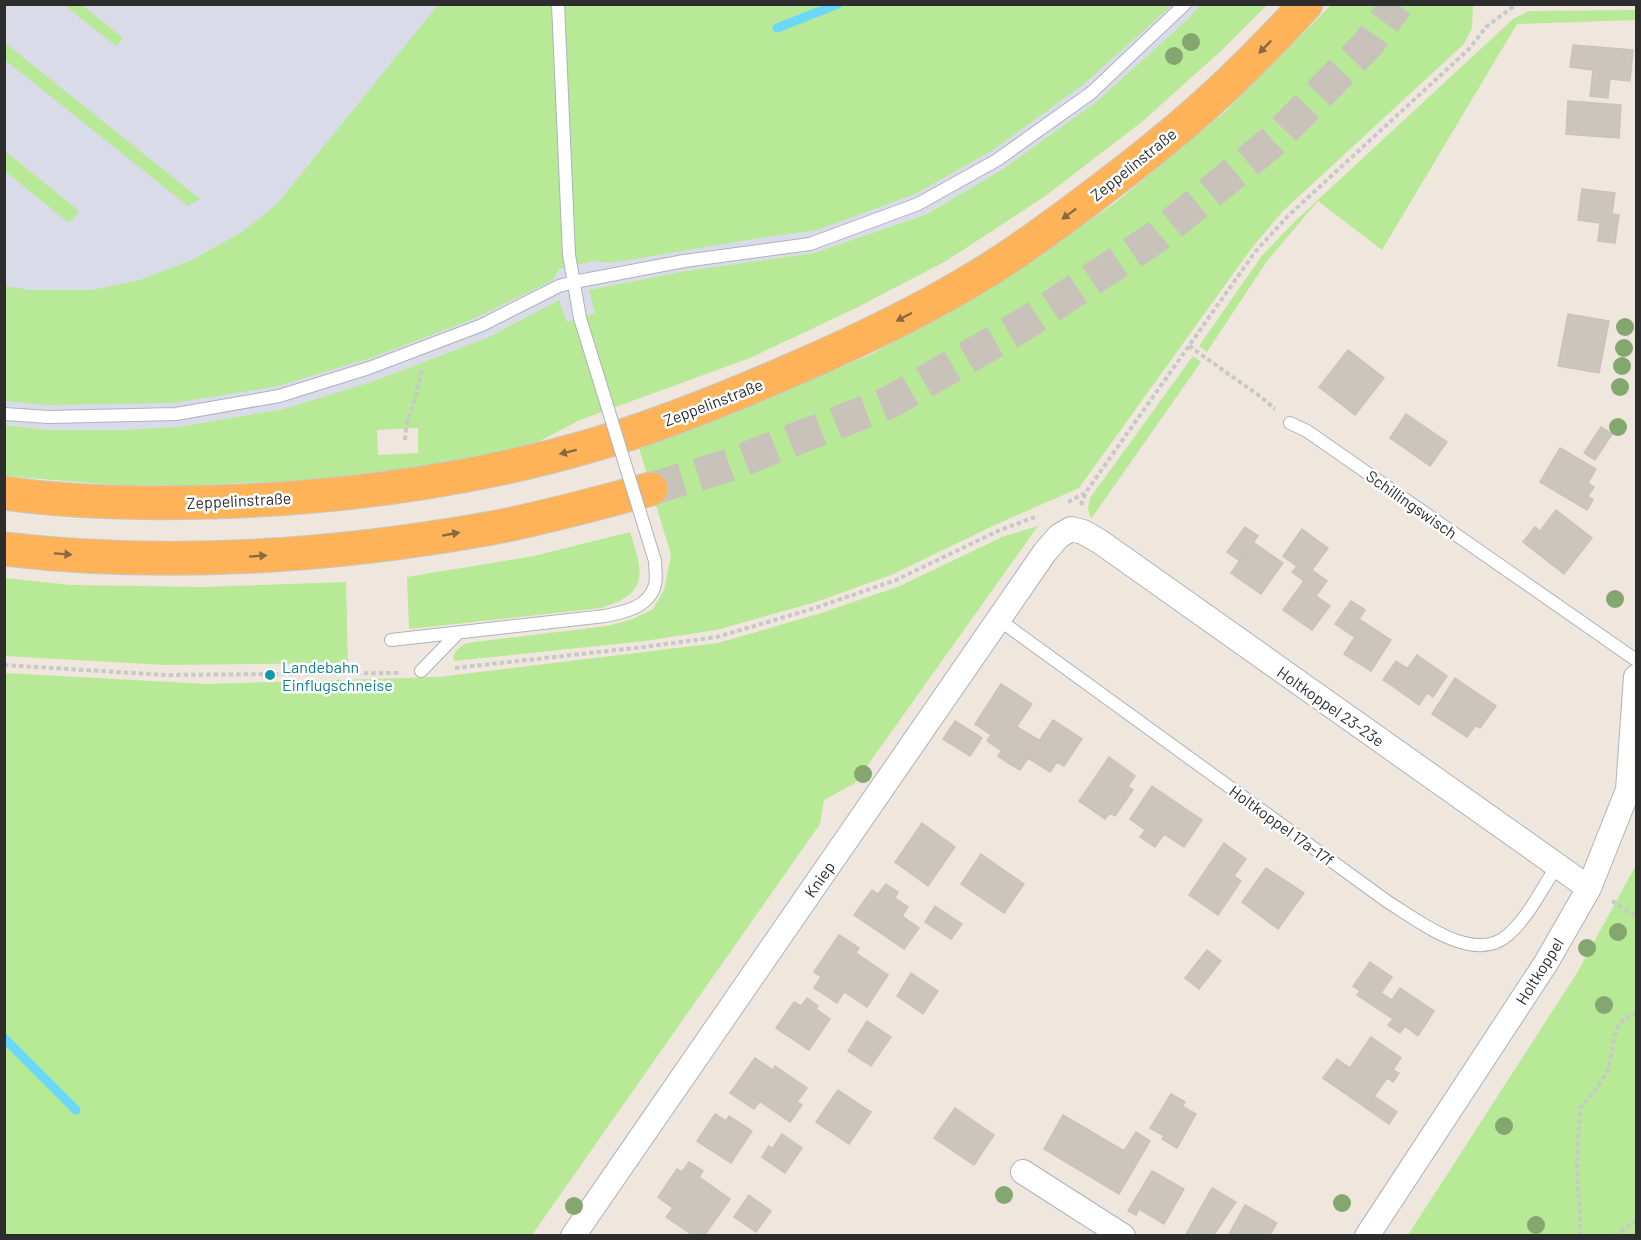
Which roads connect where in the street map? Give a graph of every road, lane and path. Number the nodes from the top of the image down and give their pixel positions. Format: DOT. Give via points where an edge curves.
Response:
graph roads {
  1 [pos="558,4"];
  2 [pos="1185,4"];
  3 [pos="1306,4"];
  4 [pos="1517,4"];
  5 [pos="574,282"];
  6 [pos="1189,346"];
  7 [pos="422,348"];
  8 [pos="4,414"];
  9 [pos="1290,423"];
  10 [pos="405,440"];
  11 [pos="651,489"];
  12 [pos="4,493"];
  13 [pos="1071,529"];
  14 [pos="4,549"];
  15 [pos="998,619"];
  16 [pos="458,633"];
  17 [pos="391,640"];
  18 [pos="1636,660"];
  19 [pos="421,671"];
  20 [pos="1636,677"];
  21 [pos="1635,714"];
  22 [pos="1557,866"];
  23 [pos="1589,888"];
  24 [pos="1636,1012"];
  25 [pos="1023,1173"];
  26 [pos="1636,1220"];
  27 [pos="573,1236"];
  28 [pos="1123,1236"];
  29 [pos="1367,1236"];
  30 [pos="1581,1236"];
  31 [pos="1615,1236"];
  1 -- 5 [label="lane" via="569,255"];
  2 -- 5 [label="lane" via="1091,93 997,160 918,204 810,244 684,261"];
  3 -- 12 [label="highway, Zeppelinstraße, one-way" via="1203,107 1041,235 966,284 871,335 674,418 593,446 508,467 346,493 176,503"];
  4 -- 6 [label="path" via="1487,26 1468,49 1288,216 1255,252"];
  5 -- 7 [label="lane"];
  5 -- 16 [label="lane, bridge" via="580,318 655,561 655,584 647,600 630,611"];
  6 -- 9 [label="path" via="1261,397"];
  6 -- 13 [label="path" via="1086,492"];
  7 -- 8 [label="lane" via="279,396 176,414"];
  7 -- 10 [label="path" via="427,361 406,418"];
  9 -- 18 [label="lane, Schillingswisch" via="1307,431"];
  14 -- 11 [label="highway, one-way" via="172,559 330,552 494,527"];
  13 -- 15 [label="street, Kniep" via="1045,552"];
  13 -- 22 [label="street, Holtkoppel 23-23e" via="1099,541"];
  15 -- 22 [label="lane, Holtkoppel 17a-17f" via="1388,902 1448,937 1477,947 1508,935"];
  15 -- 27 [label="street, Kniep"];
  16 -- 17 [label="lane"];
  16 -- 19 [label="lane"];
  20 -- 21 [label="street, Holtkoppel"];
  21 -- 23 [label="street, Holtkoppel" via="1628,790"];
  22 -- 23 [label="street, Holtkoppel 23-23e"];
  23 -- 29 [label="street, Holtkoppel" via="1546,963"];
  24 -- 30 [label="path" via="1616,1029 1608,1070 1580,1108 1577,1164"];
  25 -- 28 [label="street"];
  26 -- 31 [label="path"];
}
